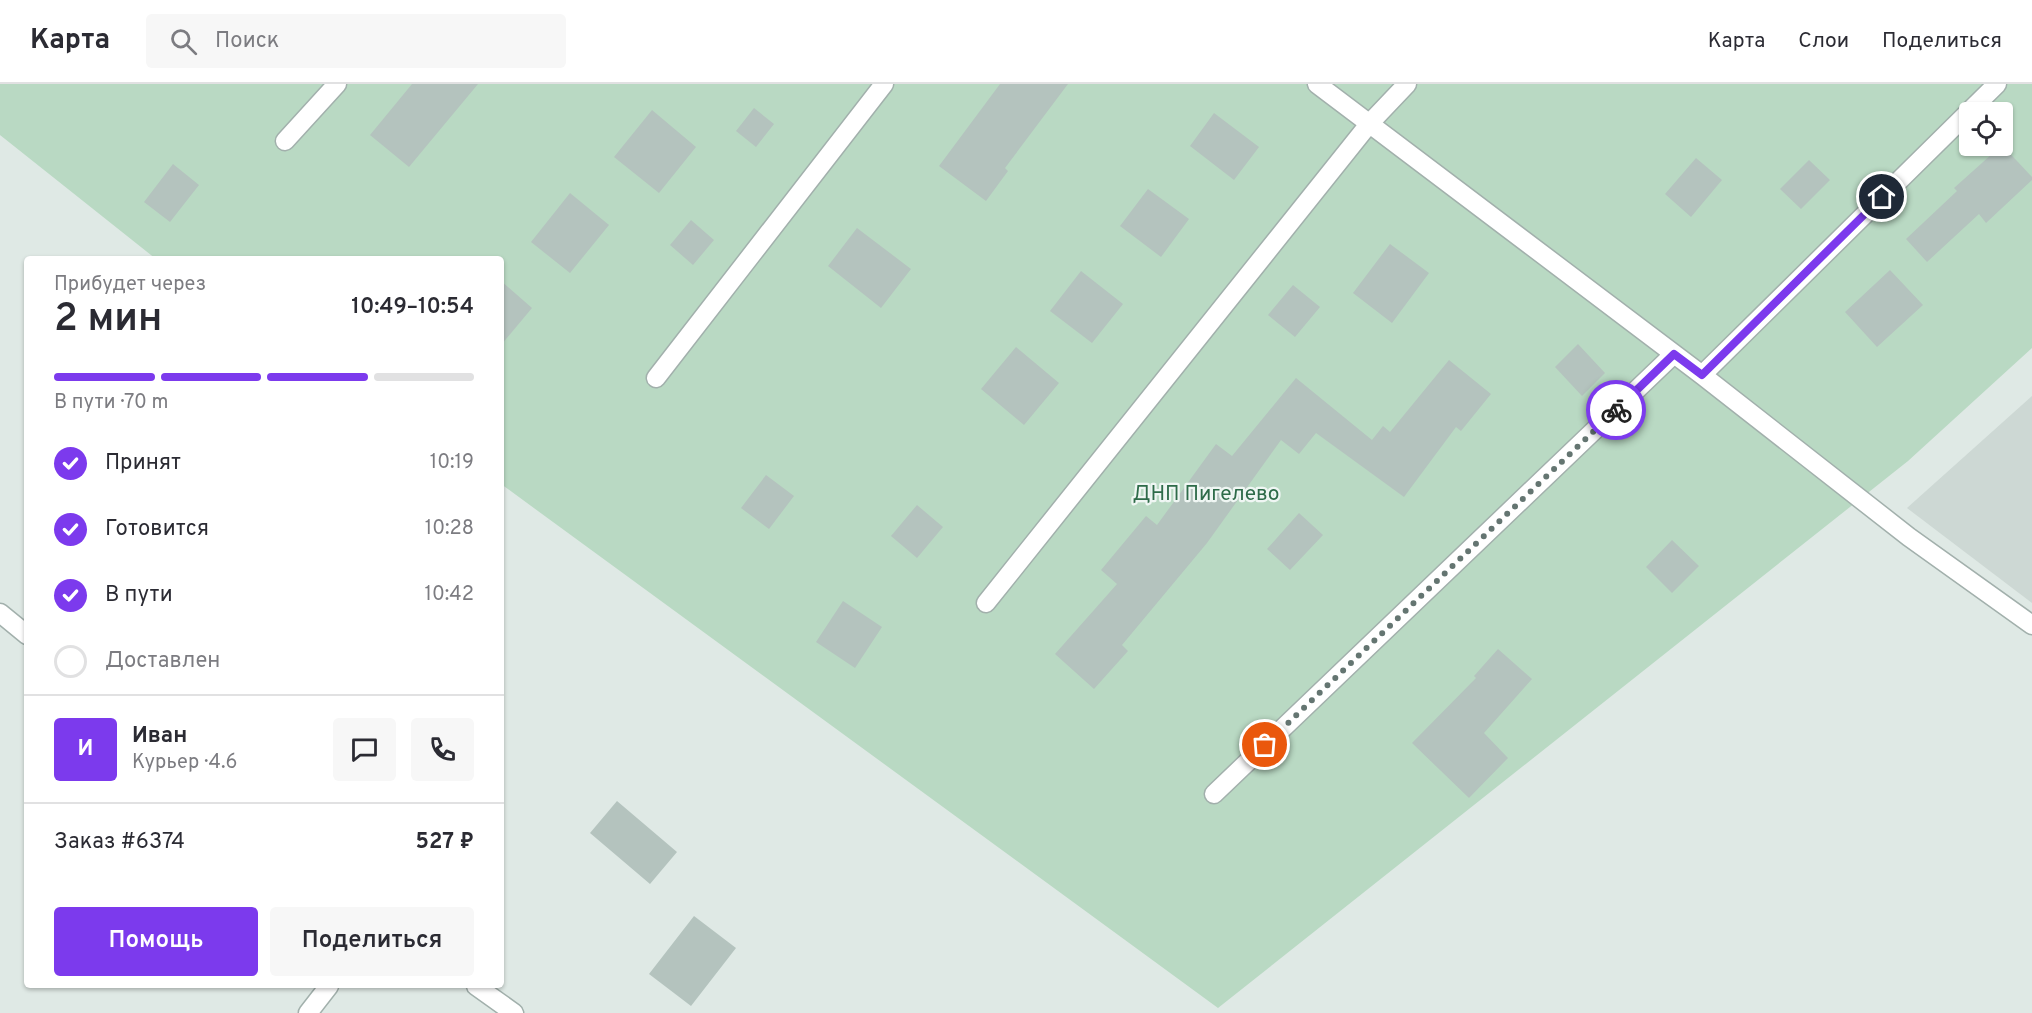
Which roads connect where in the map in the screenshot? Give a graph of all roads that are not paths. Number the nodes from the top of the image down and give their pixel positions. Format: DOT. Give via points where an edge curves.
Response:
graph roads {
  1 [pos="337,84"];
  2 [pos="884,84"];
  3 [pos="1317,84"];
  4 [pos="1407,84"];
  5 [pos="1997,84"];
  6 [pos="1369,123"];
  7 [pos="285,141"];
  8 [pos="1674,354"];
  9 [pos="1702,375"];
  10 [pos="656,378"];
  11 [pos="986,603"];
  12 [pos="0,613"];
  13 [pos="2032,625"];
  14 [pos="24,633"];
  15 [pos="1214,794"];
  16 [pos="327,988"];
  17 [pos="479,988"];
  18 [pos="308,1013"];
  19 [pos="514,1013"];
  1 -- 7 [label="street"];
  2 -- 10 [label="street"];
  3 -- 6 [label="street"];
  4 -- 6 [label="street"];
  5 -- 9 [label="street"];
  6 -- 8 [label="street"];
  6 -- 11 [label="street"];
  8 -- 9 [label="street"];
  8 -- 15 [label="street"];
  9 -- 13 [label="street" via="1909,537"];
  12 -- 14 [label="street"];
  16 -- 18 [label="street"];
  17 -- 19 [label="street"];
}
